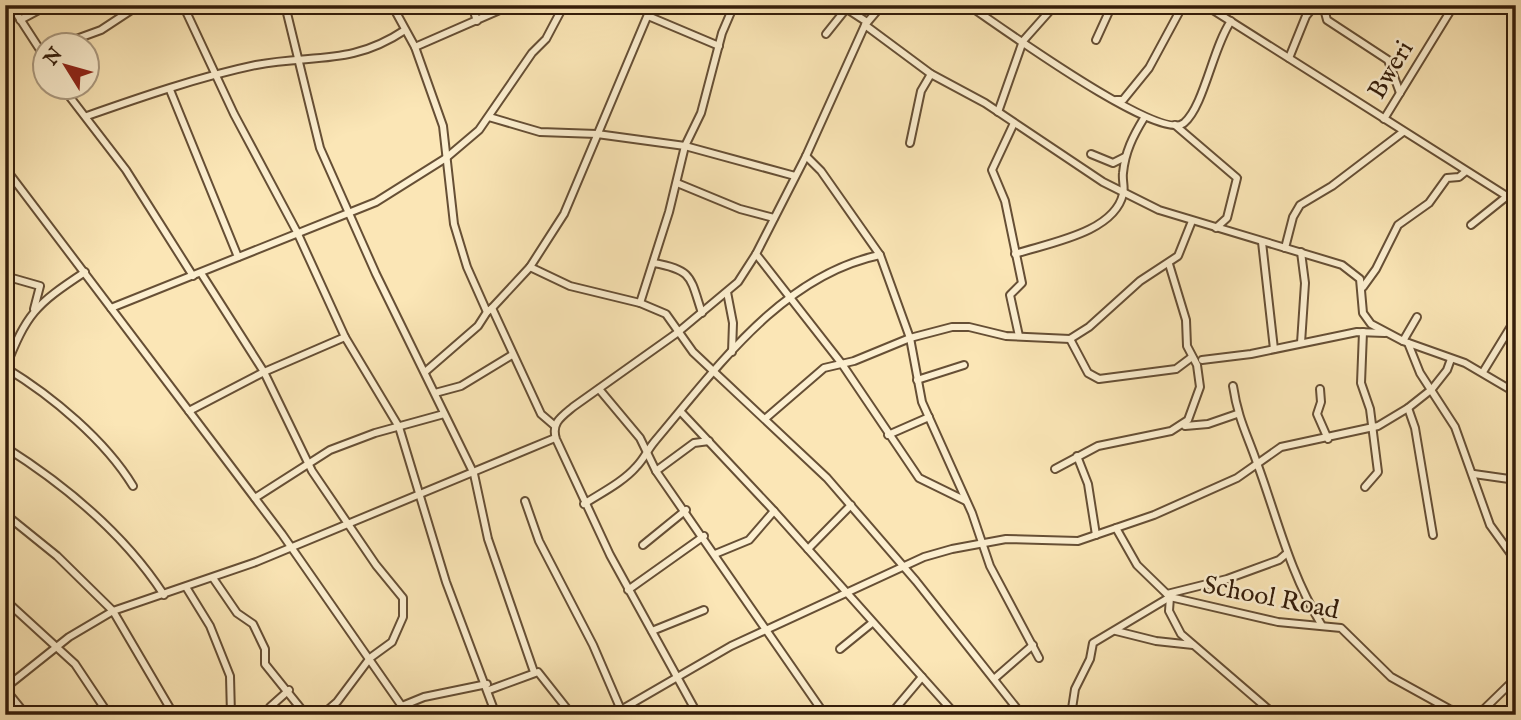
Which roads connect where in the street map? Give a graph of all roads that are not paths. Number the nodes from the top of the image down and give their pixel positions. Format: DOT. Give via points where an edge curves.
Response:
graph roads {
  1 [pos="12,5"];
  2 [pos="48,5"];
  3 [pos="139,5"];
  4 [pos="183,5"];
  5 [pos="285,5"];
  6 [pos="392,5"];
  7 [pos="472,5"];
  8 [pos="511,5"];
  9 [pos="564,5"];
  10 [pos="652,5"];
  11 [pos="734,5"];
  12 [pos="882,5"];
  13 [pos="968,5"];
  14 [pos="1055,5"];
  15 [pos="1112,5"];
  16 [pos="1183,5"];
  17 [pos="1205,5"];
  18 [pos="1315,5"];
  19 [pos="1323,5"];
  20 [pos="1454,5"];
  21 [pos="844,7"];
  22 [pos="648,16"];
  23 [pos="20,20"];
  24 [pos="477,21"];
  25 [pos="1231,21"];
  26 [pos="866,23"];
  27 [pos="405,30"];
  28 [pos="96,32"];
  29 [pos="827,34"];
  30 [pos="32,37"];
  31 [pos="1096,40"];
  32 [pos="1023,41"];
  33 [pos="719,46"];
  34 [pos="415,47"];
  35 [pos="1289,58"];
  36 [pos="299,60"];
  37 [pos="931,74"];
  38 [pos="215,77"];
  39 [pos="170,90"];
  40 [pos="1400,93"];
  41 [pos="1114,100"];
  42 [pos="75,102"];
  43 [pos="998,112"];
  44 [pos="87,116"];
  45 [pos="489,117"];
  46 [pos="1144,118"];
  47 [pos="1384,119"];
  48 [pos="1014,123"];
  49 [pos="1175,125"];
  50 [pos="1403,132"];
  51 [pos="597,134"];
  52 [pos="910,143"];
  53 [pos="685,146"];
  54 [pos="1091,154"];
  55 [pos="806,156"];
  56 [pos="446,158"];
  57 [pos="1125,158"];
  58 [pos="5,168"];
  59 [pos="1465,172"];
  60 [pos="795,176"];
  61 [pos="677,183"];
  62 [pos="1125,191"];
  63 [pos="1506,197"];
  64 [pos="1516,202"];
  65 [pos="348,215"];
  66 [pos="774,218"];
  67 [pos="1192,221"];
  68 [pos="1471,225"];
  69 [pos="1216,228"];
  70 [pos="297,232"];
  71 [pos="1262,242"];
  72 [pos="1286,248"];
  73 [pos="1301,252"];
  74 [pos="756,254"];
  75 [pos="1015,254"];
  76 [pos="880,255"];
  77 [pos="237,257"];
  78 [pos="654,262"];
  79 [pos="1169,264"];
  80 [pos="530,267"];
  81 [pos="85,272"];
  82 [pos="201,273"];
  83 [pos="5,276"];
  84 [pos="193,276"];
  85 [pos="1363,287"];
  86 [pos="727,292"];
  87 [pos="791,296"];
  88 [pos="640,303"];
  89 [pos="111,308"];
  90 [pos="34,310"];
  91 [pos="489,310"];
  92 [pos="702,313"];
  93 [pos="1417,317"];
  94 [pos="1516,318"];
  95 [pos="1363,332"];
  96 [pos="677,333"];
  97 [pos="1385,333"];
  98 [pos="1019,336"];
  99 [pos="345,337"];
  100 [pos="910,338"];
  101 [pos="1070,339"];
  102 [pos="1406,342"];
  103 [pos="5,344"];
  104 [pos="1301,344"];
  105 [pos="13,347"];
  106 [pos="1274,349"];
  107 [pos="732,352"];
  108 [pos="512,355"];
  109 [pos="1192,357"];
  110 [pos="1451,359"];
  111 [pos="1202,360"];
  112 [pos="842,364"];
  113 [pos="964,365"];
  114 [pos="5,368"];
  115 [pos="264,372"];
  116 [pos="425,372"];
  117 [pos="715,372"];
  118 [pos="1483,372"];
  119 [pos="917,380"];
  120 [pos="1233,387"];
  121 [pos="1320,389"];
  122 [pos="1432,389"];
  123 [pos="599,390"];
  124 [pos="435,393"];
  125 [pos="1516,393"];
  126 [pos="1408,408"];
  127 [pos="189,411"];
  128 [pos="681,412"];
  129 [pos="444,414"];
  130 [pos="1237,414"];
  131 [pos="929,417"];
  132 [pos="766,418"];
  133 [pos="1183,425"];
  134 [pos="555,426"];
  135 [pos="398,427"];
  136 [pos="1372,429"];
  137 [pos="888,435"];
  138 [pos="555,438"];
  139 [pos="1328,439"];
  140 [pos="709,441"];
  141 [pos="5,446"];
  142 [pos="648,451"];
  143 [pos="1077,456"];
  144 [pos="308,464"];
  145 [pos="1258,464"];
  146 [pos="1055,469"];
  147 [pos="656,471"];
  148 [pos="474,474"];
  149 [pos="1474,474"];
  150 [pos="1516,480"];
  151 [pos="133,486"];
  152 [pos="1365,487"];
  153 [pos="419,494"];
  154 [pos="255,498"];
  155 [pos="525,501"];
  156 [pos="967,501"];
  157 [pos="584,504"];
  158 [pos="851,505"];
  159 [pos="686,510"];
  160 [pos="774,511"];
  161 [pos="5,514"];
  162 [pos="348,524"];
  163 [pos="1116,528"];
  164 [pos="1096,535"];
  165 [pos="1433,535"];
  166 [pos="704,536"];
  167 [pos="983,542"];
  168 [pos="643,545"];
  169 [pos="292,548"];
  170 [pos="808,549"];
  171 [pos="715,554"];
  172 [pos="1286,554"];
  173 [pos="1516,561"];
  174 [pos="901,567"];
  175 [pos="213,578"];
  176 [pos="186,587"];
  177 [pos="628,590"];
  178 [pos="845,591"];
  179 [pos="164,595"];
  180 [pos="1169,596"];
  181 [pos="5,600"];
  182 [pos="704,610"];
  183 [pos="113,611"];
  184 [pos="872,623"];
  185 [pos="1321,624"];
  186 [pos="652,631"];
  187 [pos="766,631"];
  188 [pos="1116,631"];
  189 [pos="1033,645"];
  190 [pos="1193,645"];
  191 [pos="55,648"];
  192 [pos="839,649"];
  193 [pos="370,658"];
  194 [pos="1039,658"];
  195 [pos="534,671"];
  196 [pos="676,677"];
  197 [pos="922,677"];
  198 [pos="1516,678"];
  199 [pos="995,679"];
  200 [pos="488,687"];
  201 [pos="5,689"];
  202 [pos="289,690"];
  203 [pos="402,706"];
  204 [pos="631,706"];
  205 [pos="270,707"];
  206 [pos="621,710"];
  207 [pos="407,714"];
  208 [pos="26,715"];
  209 [pos="109,715"];
  210 [pos="174,715"];
  211 [pos="231,715"];
  212 [pos="306,715"];
  213 [pos="322,715"];
  214 [pos="496,715"];
  215 [pos="572,715"];
  216 [pos="612,715"];
  217 [pos="635,715"];
  218 [pos="698,715"];
  219 [pos="825,715"];
  220 [pos="890,715"];
  221 [pos="956,715"];
  222 [pos="1022,715"];
  223 [pos="1071,715"];
  224 [pos="1275,715"];
  225 [pos="1467,715"];
  226 [pos="1478,715"];
  1 -- 23 [label="street"];
  2 -- 23 [label="street"];
  3 -- 28 [label="street"];
  4 -- 38 [label="street"];
  5 -- 36 [label="street"];
  6 -- 27 [label="street"];
  7 -- 24 [label="street"];
  8 -- 24 [label="street"];
  9 -- 45 [label="street" via="546,39"];
  10 -- 22 [label="street"];
  11 -- 33 [label="street"];
  12 -- 26 [label="street"];
  13 -- 32 [label="street"];
  14 -- 32 [label="street"];
  15 -- 31 [label="street"];
  16 -- 41 [label="street" via="1149,68 1122,100"];
  17 -- 25 [label="street"];
  18 -- 35 [label="street"];
  19 -- 40 [label="street" via="1327,20 1388,60"];
  20 -- 40 [label="street, Bweri"];
  21 -- 26 [label="street"];
  21 -- 29 [label="street"];
  22 -- 33 [label="street"];
  22 -- 51 [label="street"];
  23 -- 30 [label="street"];
  24 -- 34 [label="street"];
  25 -- 35 [label="street"];
  25 -- 49 [label="street" via="1195,106 1184,123"];
  26 -- 37 [label="street"];
  26 -- 55 [label="street"];
  27 -- 34 [label="street"];
  27 -- 36 [label="street" via="382,46 354,55"];
  32 -- 41 [label="street"];
  32 -- 43 [label="street"];
  33 -- 53 [label="street" via="701,113"];
  34 -- 56 [label="street" via="443,126"];
  35 -- 47 [label="street"];
  36 -- 38 [label="street"];
  36 -- 65 [label="street" via="320,148"];
  37 -- 43 [label="street"];
  37 -- 52 [label="street" via="921,91"];
  38 -- 39 [label="street"];
  38 -- 70 [label="street"];
  39 -- 44 [label="street"];
  39 -- 77 [label="street"];
  40 -- 47 [label="street, Bweri"];
  41 -- 46 [label="street"];
  42 -- 44 [label="street"];
  43 -- 48 [label="street"];
  44 -- 84 [label="street"];
  45 -- 51 [label="street" via="540,132"];
  45 -- 56 [label="street"];
  46 -- 49 [label="street"];
  46 -- 57 [label="street"];
  47 -- 50 [label="street"];
  48 -- 62 [label="street" via="1103,182"];
  48 -- 75 [label="street" via="992,170 1005,201"];
  49 -- 69 [label="street" via="1237,178 1227,218"];
  50 -- 59 [label="street"];
  50 -- 72 [label="street" via="1300,205"];
  51 -- 53 [label="street"];
  51 -- 80 [label="street" via="576,190"];
  53 -- 60 [label="street"];
  53 -- 61 [label="street"];
  54 -- 57 [label="street" via="1110,163"];
  55 -- 60 [label="street"];
  55 -- 76 [label="street"];
  56 -- 65 [label="street"];
  56 -- 91 [label="street" via="454,224 467,267"];
  57 -- 62 [label="street"];
  58 -- 81 [label="street"];
  59 -- 63 [label="street"];
  59 -- 85 [label="street" via="1447,178 1429,203 1398,225"];
  60 -- 66 [label="street"];
  61 -- 66 [label="street"];
  61 -- 78 [label="street"];
  62 -- 67 [label="street"];
  62 -- 75 [label="street" via="1106,221"];
  63 -- 64 [label="street"];
  63 -- 68 [label="street"];
  65 -- 70 [label="street"];
  65 -- 116 [label="street"];
  66 -- 74 [label="street"];
  67 -- 69 [label="street"];
  67 -- 79 [label="street" via="1182,249"];
  69 -- 71 [label="street"];
  70 -- 77 [label="street"];
  70 -- 99 [label="street"];
  71 -- 72 [label="street"];
  71 -- 106 [label="street"];
  72 -- 73 [label="street"];
  73 -- 85 [label="street" via="1342,265 1356,274"];
  73 -- 104 [label="street" via="1305,283"];
  74 -- 86 [label="street"];
  74 -- 87 [label="street"];
  75 -- 98 [label="street" via="1022,283 1010,298"];
  76 -- 87 [label="street" via="834,268"];
  76 -- 100 [label="street"];
  77 -- 82 [label="street"];
  78 -- 88 [label="street"];
  78 -- 92 [label="street" via="679,267 686,274"];
  79 -- 101 [label="street" via="1139,281"];
  79 -- 109 [label="street"];
  80 -- 88 [label="street" via="570,286"];
  80 -- 91 [label="street"];
  81 -- 89 [label="street"];
  81 -- 90 [label="street"];
  82 -- 84 [label="street"];
  82 -- 115 [label="street"];
  83 -- 90 [label="street" via="40,286"];
  84 -- 89 [label="street"];
  85 -- 97 [label="street" via="1365,317"];
  86 -- 92 [label="street"];
  86 -- 107 [label="street"];
  87 -- 107 [label="street"];
  87 -- 112 [label="street"];
  88 -- 96 [label="street" via="666,314"];
  89 -- 127 [label="street"];
  90 -- 105 [label="street"];
  91 -- 108 [label="street"];
  91 -- 116 [label="street" via="478,326"];
  92 -- 96 [label="street"];
  93 -- 102 [label="street"];
  94 -- 118 [label="street"];
  95 -- 97 [label="street"];
  95 -- 104 [label="street"];
  95 -- 136 [label="street" via="1361,383"];
  96 -- 117 [label="street"];
  96 -- 123 [label="street"];
  97 -- 102 [label="street"];
  98 -- 100 [label="street" via="960,326"];
  98 -- 101 [label="street"];
  99 -- 115 [label="street"];
  99 -- 135 [label="street"];
  100 -- 112 [label="street"];
  100 -- 119 [label="street"];
  101 -- 109 [label="street" via="1088,373 1098,379 1176,369"];
  102 -- 110 [label="street"];
  102 -- 122 [label="street"];
  103 -- 105 [label="street"];
  104 -- 106 [label="street"];
  105 -- 114 [label="street"];
  106 -- 111 [label="street"];
  107 -- 117 [label="street"];
  108 -- 124 [label="street" via="461,386"];
  108 -- 134 [label="street" via="541,414"];
  109 -- 133 [label="street" via="1200,389"];
  110 -- 118 [label="street"];
  110 -- 122 [label="street"];
  112 -- 132 [label="street" via="815,374"];
  112 -- 137 [label="street"];
  113 -- 119 [label="street"];
  114 -- 151 [label="street" via="98,440"];
  115 -- 127 [label="street"];
  115 -- 144 [label="street"];
  116 -- 124 [label="street"];
  117 -- 128 [label="street"];
  117 -- 132 [label="street"];
  118 -- 125 [label="street"];
  119 -- 131 [label="street"];
  120 -- 130 [label="street"];
  121 -- 139 [label="street" via="1317,414"];
  122 -- 126 [label="street"];
  122 -- 149 [label="street" via="1453,422"];
  123 -- 134 [label="street"];
  123 -- 142 [label="street"];
  124 -- 129 [label="street"];
  126 -- 136 [label="street"];
  126 -- 165 [label="street"];
  127 -- 154 [label="street"];
  128 -- 140 [label="street"];
  128 -- 142 [label="street"];
  129 -- 135 [label="street"];
  129 -- 148 [label="street"];
  130 -- 133 [label="street" via="1208,424"];
  130 -- 145 [label="street"];
  131 -- 137 [label="street"];
  131 -- 156 [label="street"];
  132 -- 158 [label="street"];
  133 -- 143 [label="street" via="1097,446"];
  134 -- 138 [label="street"];
  135 -- 144 [label="street" via="351,442"];
  135 -- 153 [label="street"];
  136 -- 139 [label="street"];
  136 -- 152 [label="street" via="1378,473"];
  137 -- 156 [label="street" via="922,482"];
  138 -- 148 [label="street"];
  138 -- 157 [label="street"];
  139 -- 145 [label="street" via="1281,447"];
  140 -- 147 [label="street" via="694,443"];
  140 -- 160 [label="street"];
  141 -- 179 [label="street" via="82,505 136,558"];
  142 -- 147 [label="street"];
  142 -- 157 [label="street" via="635,468"];
  143 -- 146 [label="street"];
  143 -- 164 [label="street" via="1088,484"];
  144 -- 154 [label="street"];
  144 -- 162 [label="street"];
  145 -- 163 [label="street" via="1195,499"];
  145 -- 172 [label="street"];
  147 -- 159 [label="street"];
  148 -- 153 [label="street"];
  148 -- 195 [label="street" via="488,539"];
  149 -- 150 [label="street"];
  149 -- 173 [label="street" via="1487,519"];
  153 -- 162 [label="street"];
  153 -- 200 [label="street" via="456,610"];
  154 -- 169 [label="street"];
  155 -- 206 [label="street" via="539,541"];
  156 -- 167 [label="street"];
  157 -- 177 [label="street"];
  158 -- 170 [label="street"];
  158 -- 174 [label="street"];
  159 -- 166 [label="street"];
  159 -- 168 [label="street"];
  160 -- 170 [label="street"];
  160 -- 171 [label="street" via="749,540"];
  161 -- 183 [label="street"];
  162 -- 169 [label="street"];
  162 -- 193 [label="street" via="404,598 397,634"];
  163 -- 164 [label="street"];
  163 -- 180 [label="street, School Road" via="1137,565"];
  164 -- 167 [label="street" via="1069,542"];
  166 -- 171 [label="street"];
  166 -- 177 [label="street"];
  167 -- 174 [label="street"];
  167 -- 189 [label="street" via="995,576"];
  169 -- 175 [label="street"];
  169 -- 193 [label="street"];
  170 -- 178 [label="street"];
  171 -- 187 [label="street"];
  172 -- 180 [label="street" via="1227,579"];
  172 -- 185 [label="street"];
  174 -- 178 [label="street"];
  174 -- 199 [label="street"];
  175 -- 176 [label="street"];
  175 -- 202 [label="street" via="237,614 253,624 265,649 265,664"];
  176 -- 179 [label="street"];
  176 -- 211 [label="street" via="210,626 230,676"];
  177 -- 186 [label="street"];
  178 -- 184 [label="street"];
  178 -- 187 [label="street"];
  179 -- 183 [label="street"];
  180 -- 185 [label="street, School Road" via="1278,622"];
  180 -- 188 [label="street"];
  180 -- 190 [label="street" via="1174,623"];
  181 -- 191 [label="street"];
  182 -- 186 [label="street"];
  183 -- 191 [label="street"];
  183 -- 210 [label="street"];
  184 -- 192 [label="street"];
  184 -- 197 [label="street"];
  185 -- 225 [label="street, School Road" via="1347,632 1391,677"];
  186 -- 196 [label="street"];
  187 -- 196 [label="street"];
  187 -- 219 [label="street"];
  188 -- 190 [label="street" via="1156,642"];
  188 -- 223 [label="street" via="1091,646"];
  189 -- 194 [label="street"];
  189 -- 199 [label="street"];
  190 -- 224 [label="street"];
  191 -- 201 [label="street"];
  191 -- 209 [label="street" via="80,671"];
  193 -- 203 [label="street"];
  193 -- 213 [label="street"];
  195 -- 200 [label="street"];
  195 -- 215 [label="street" via="541,673"];
  196 -- 204 [label="street"];
  196 -- 218 [label="street"];
  197 -- 220 [label="street"];
  197 -- 221 [label="street"];
  198 -- 226 [label="street"];
  199 -- 222 [label="street"];
  200 -- 203 [label="street" via="424,697"];
  200 -- 214 [label="street"];
  201 -- 208 [label="street"];
  202 -- 205 [label="street"];
  202 -- 212 [label="street"];
  203 -- 207 [label="street"];
  204 -- 206 [label="street"];
  204 -- 217 [label="street"];
  206 -- 216 [label="street"];
}
